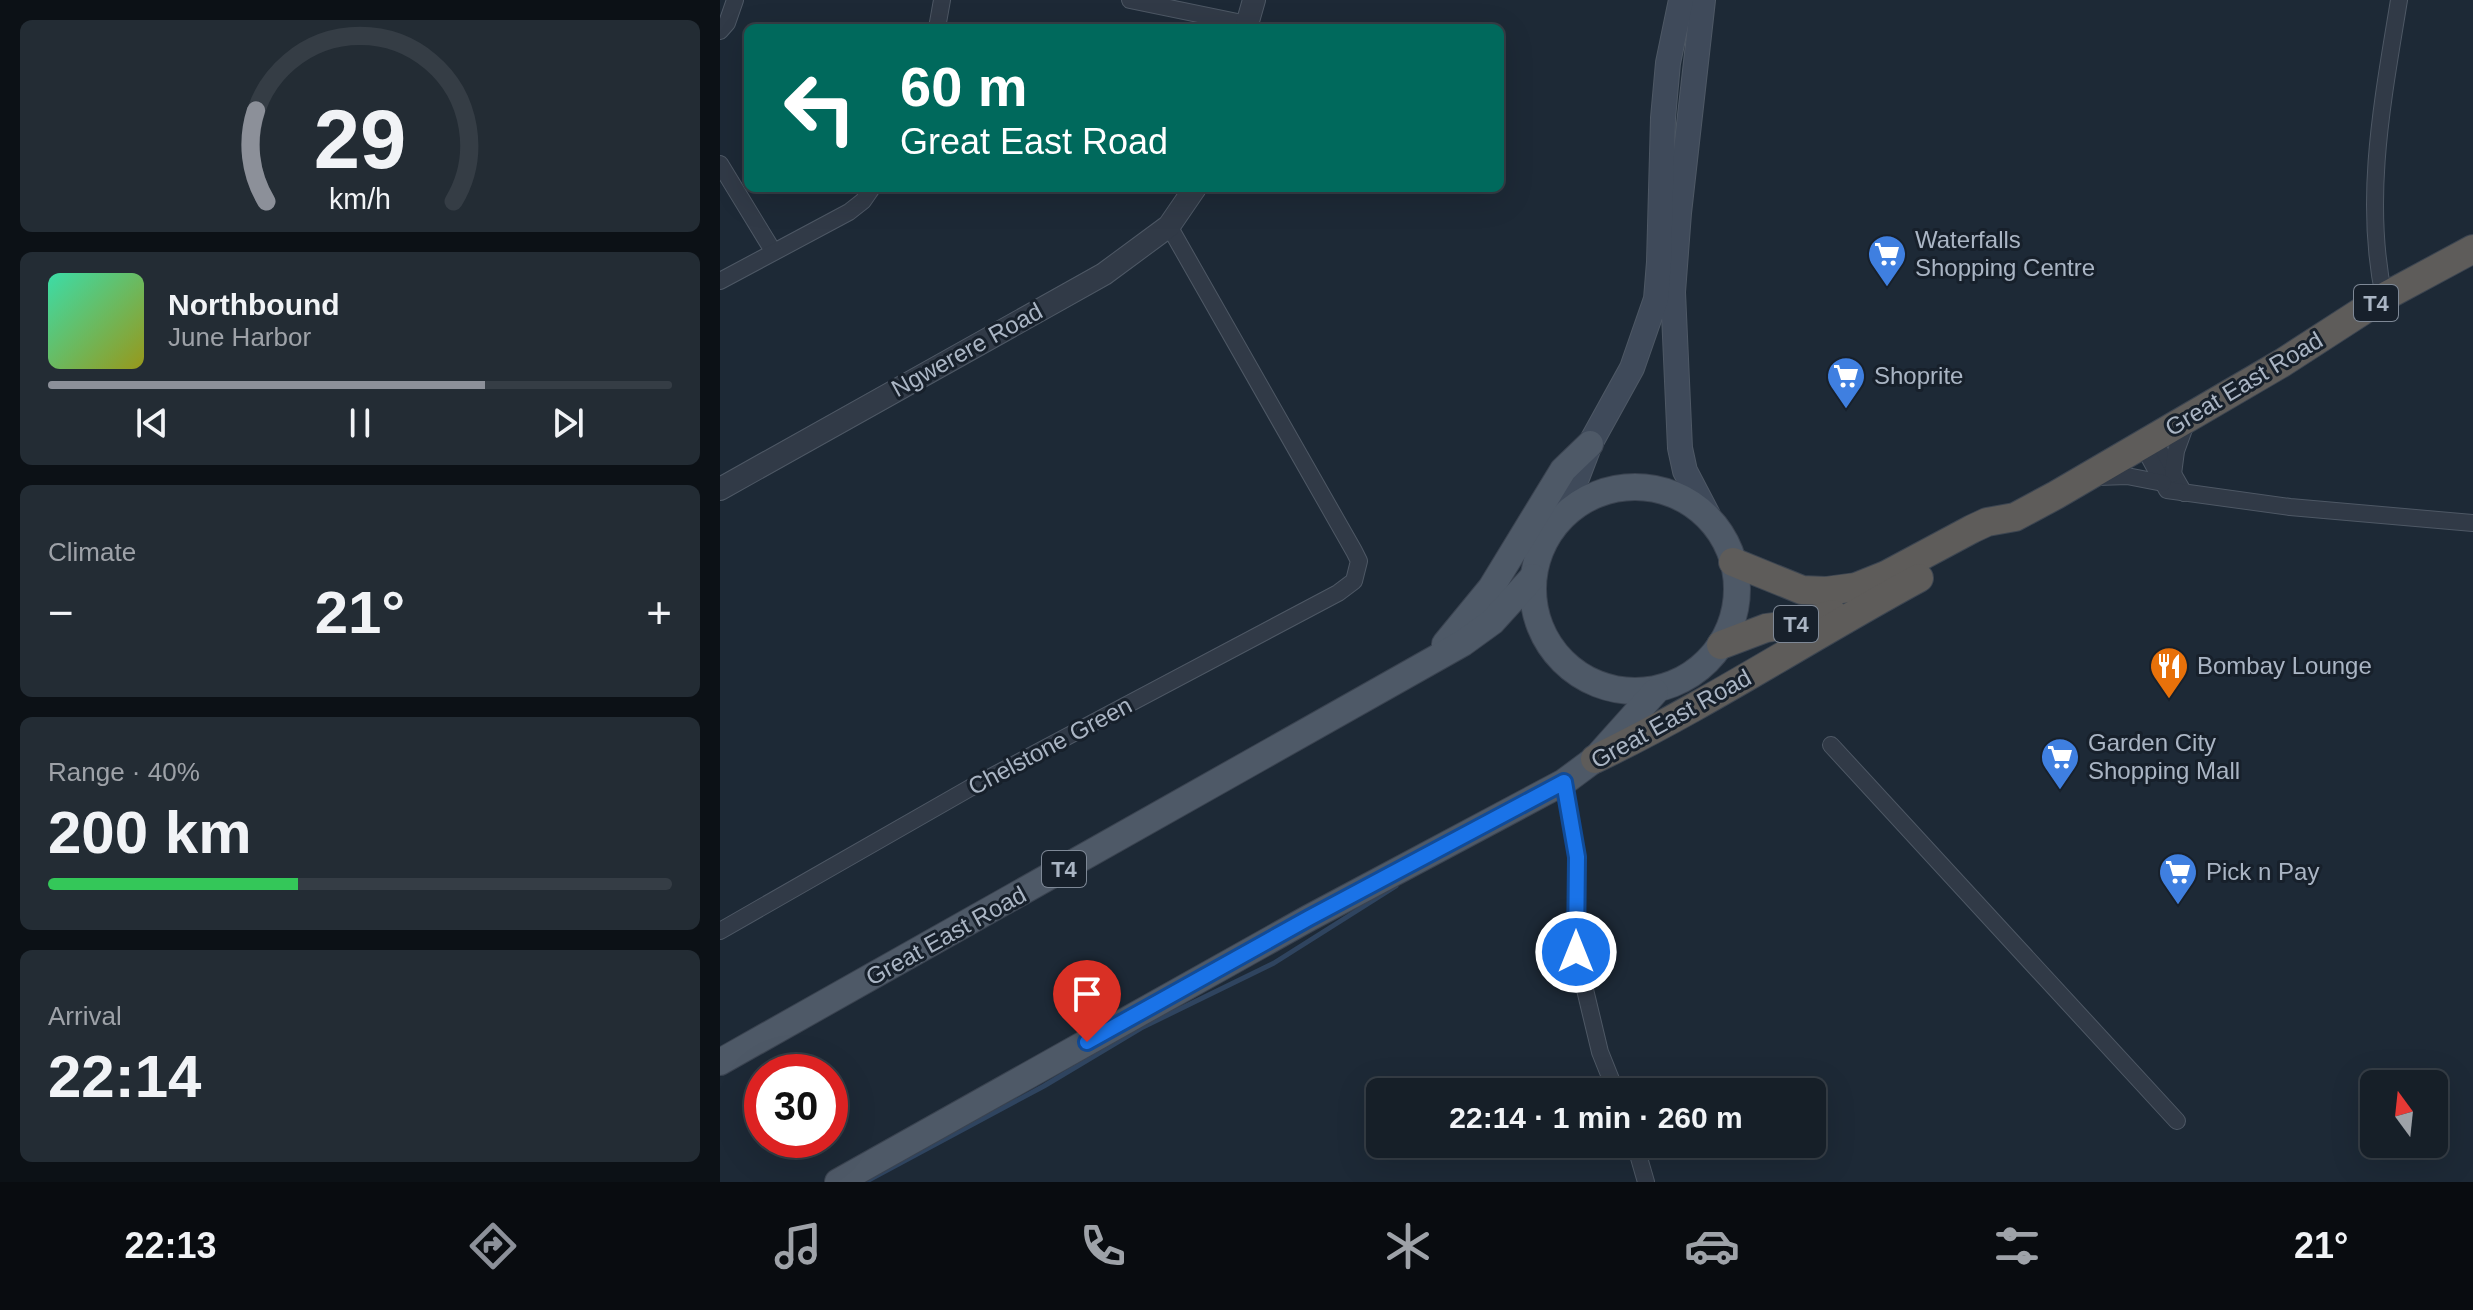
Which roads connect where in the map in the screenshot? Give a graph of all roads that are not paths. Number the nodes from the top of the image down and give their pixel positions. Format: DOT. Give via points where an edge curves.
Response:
graph roads {
  1 [pos="735,0"];
  2 [pos="942,0"];
  3 [pos="1130,0"];
  4 [pos="1254,0"];
  5 [pos="1681,0"];
  6 [pos="1703,0"];
  7 [pos="2399,0"];
  8 [pos="938,24"];
  9 [pos="1238,24"];
  10 [pos="1248,24"];
  11 [pos="720,31"];
  12 [pos="720,164"];
  13 [pos="869,192"];
  14 [pos="1192,192"];
  15 [pos="1169,226"];
  16 [pos="2473,249"];
  17 [pos="773,251"];
  18 [pos="720,281"];
  19 [pos="2384,297"];
  20 [pos="2188,419"];
  21 [pos="2147,442"];
  22 [pos="1590,444"];
  23 [pos="2085,478"];
  24 [pos="2168,482"];
  25 [pos="720,489"];
  26 [pos="1708,515"];
  27 [pos="1562,517"];
  28 [pos="2015,517"];
  29 [pos="2473,523"];
  30 [pos="1733,562"];
  31 [pos="1533,577"];
  32 [pos="1872,602"];
  33 [pos="1721,645"];
  34 [pos="1430,662"];
  35 [pos="1655,692"];
  36 [pos="1831,745"];
  37 [pos="1595,759"];
  38 [pos="1564,782"];
  39 [pos="720,931"];
  40 [pos="720,1062"];
  41 [pos="1610,1078"];
  42 [pos="2177,1121"];
  43 [pos="1639,1158"];
  44 [pos="838,1182"];
  45 [pos="1646,1182"];
  1 -- 11 [label="street"];
  2 -- 8 [label="street"];
  3 -- 9 [label="street"];
  4 -- 10 [label="street"];
  5 -- 22 [label="main road" via="1663,118 1656,299 1632,368"];
  6 -- 26 [label="main road" via="1673,292 1680,448 1685,471"];
  7 -- 19 [label="street" via="2374,195 2376,259"];
  12 -- 17 [label="street"];
  13 -- 17 [label="street" via="849,212"];
  14 -- 15 [label="street, Ngwerere Road"];
  15 -- 25 [label="street, Ngwerere Road" via="1104,274"];
  15 -- 39 [label="street, Chelstone Green" via="1354,551 1359,561 1354,581 970,788"];
  16 -- 19 [label="highway, Great East Road / T4"];
  17 -- 18 [label="street"];
  19 -- 20 [label="highway, Great East Road / T4"];
  20 -- 21 [label="highway, Great East Road / T4"];
  20 -- 24 [label="street"];
  21 -- 23 [label="highway, Great East Road / T4"];
  21 -- 24 [label="street"];
  22 -- 27 [label="main road"];
  22 -- 34 [label="main road" via="1563,470 1491,588"];
  23 -- 24 [label="street" via="2127,476"];
  23 -- 28 [label="highway, Great East Road / T4"];
  24 -- 29 [label="street" via="2184,493"];
  26 -- 27 [label="main road" via="1682,497 1651,487 1619,487 1588,498"];
  26 -- 30 [label="main road"];
  27 -- 31 [label="main road" via="1538,555"];
  28 -- 30 [label="highway, Great East Road / T4" via="1987,522 1856,587 1802,590"];
  28 -- 32 [label="highway, Great East Road / T4" via="1996,536"];
  30 -- 33 [label="main road" via="1737,605"];
  31 -- 34 [label="main road, Great East Road / T4" via="1492,622"];
  31 -- 35 [label="main road" via="1538,616 1555,651 1582,677 1618,691"];
  32 -- 33 [label="highway, Great East Road / T4" via="1817,620 1766,628"];
  32 -- 37 [label="highway, Great East Road" via="1713,698"];
  33 -- 35 [label="main road" via="1704,667"];
  34 -- 40 [label="main road, Great East Road / T4"];
  35 -- 37 [label="main road"];
  36 -- 42 [label="street"];
  37 -- 38 [label="main road, Great East Road"];
  38 -- 41 [label="street" via="1577,857 1576,952"];
  38 -- 44 [label="main road, Great East Road"];
  43 -- 45 [label="street"];
}
